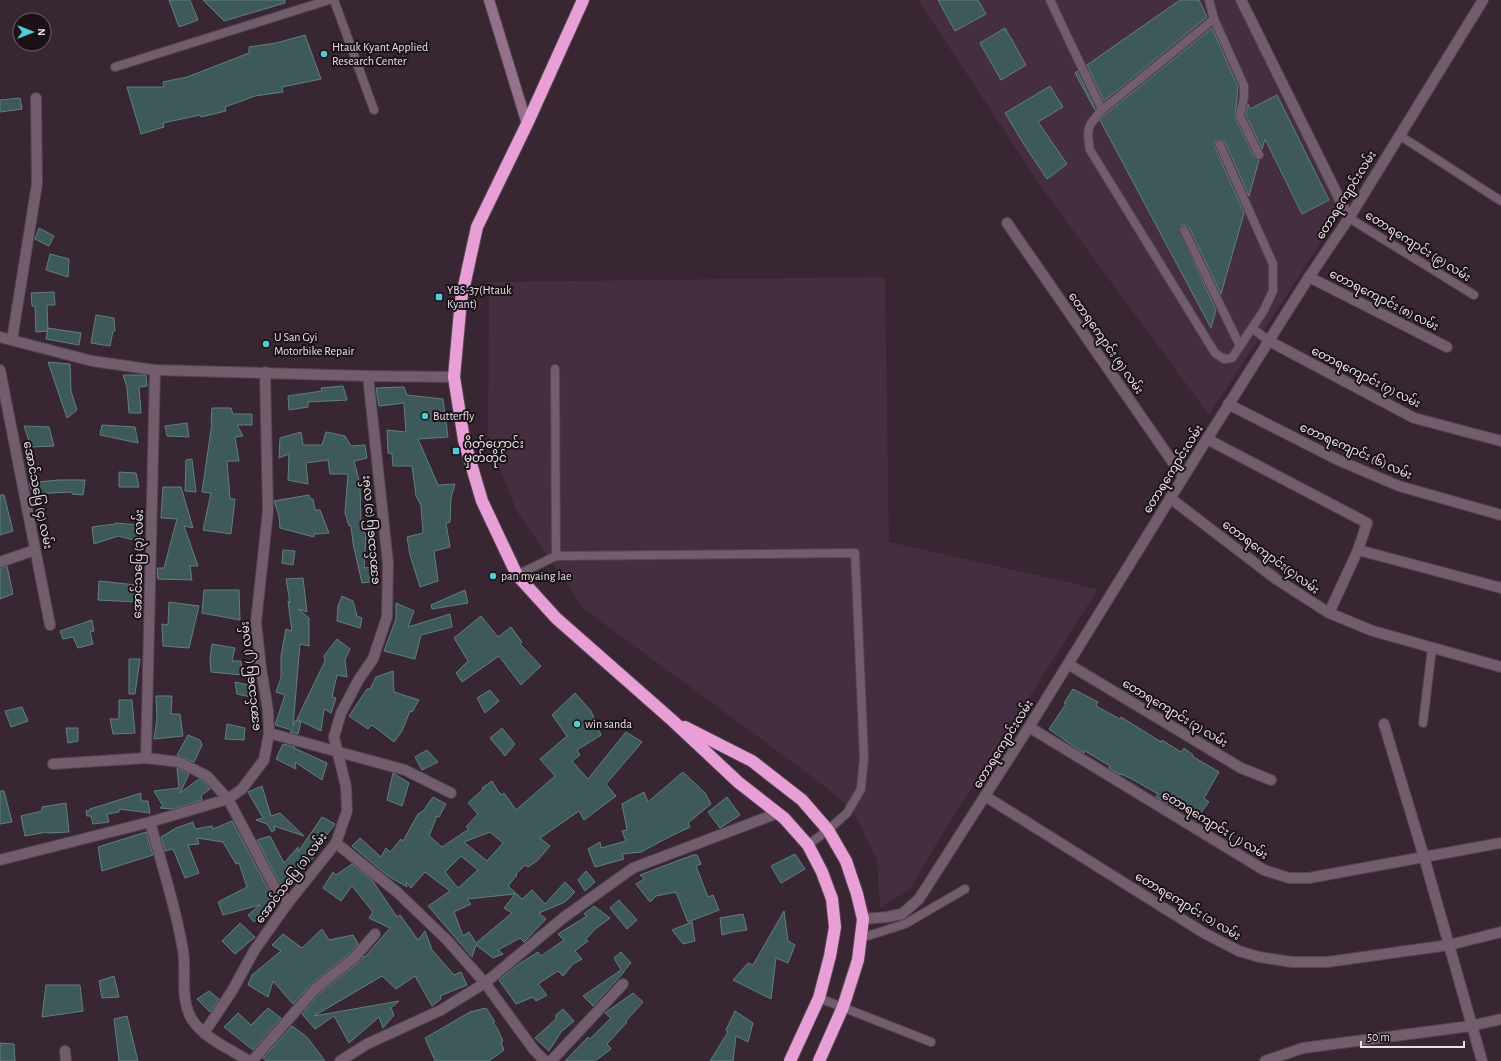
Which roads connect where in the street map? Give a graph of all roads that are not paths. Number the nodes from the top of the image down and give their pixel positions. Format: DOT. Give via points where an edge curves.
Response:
graph roads {
  1 [pos="329,0"];
  2 [pos="334,0"];
  3 [pos="489,0"];
  4 [pos="583,0"];
  5 [pos="1050,0"];
  6 [pos="1209,0"];
  7 [pos="1241,0"];
  8 [pos="1483,0"];
  9 [pos="1214,19"];
  10 [pos="115,67"];
  11 [pos="36,98"];
  12 [pos="374,110"];
  13 [pos="1102,110"];
  14 [pos="527,124"];
  15 [pos="1399,135"];
  16 [pos="1220,145"];
  17 [pos="1259,155"];
  18 [pos="1501,201"];
  19 [pos="1349,218"];
  20 [pos="1007,223"];
  21 [pos="1184,230"];
  22 [pos="1309,277"];
  23 [pos="1474,295"];
  24 [pos="1252,328"];
  25 [pos="0,337"];
  26 [pos="12,340"];
  27 [pos="1269,341"];
  28 [pos="1240,346"];
  29 [pos="1447,347"];
  30 [pos="555,369"];
  31 [pos="0,370"];
  32 [pos="155,370"];
  33 [pos="265,372"];
  34 [pos="368,376"];
  35 [pos="454,377"];
  36 [pos="1228,404"];
  37 [pos="1207,439"];
  38 [pos="1501,441"];
  39 [pos="1183,477"];
  40 [pos="1170,498"];
  41 [pos="1501,514"];
  42 [pos="35,550"];
  43 [pos="1358,550"];
  44 [pos="556,556"];
  45 [pos="0,562"];
  46 [pos="517,575"];
  47 [pos="1501,588"];
  48 [pos="1329,613"];
  49 [pos="50,625"];
  50 [pos="1432,648"];
  51 [pos="1068,664"];
  52 [pos="1501,667"];
  53 [pos="673,720"];
  54 [pos="1423,723"];
  55 [pos="1384,724"];
  56 [pos="1029,727"];
  57 [pos="269,733"];
  58 [pos="338,751"];
  59 [pos="146,758"];
  60 [pos="53,764"];
  61 [pos="1272,780"];
  62 [pos="451,793"];
  63 [pos="985,796"];
  64 [pos="228,799"];
  65 [pos="778,813"];
  66 [pos="150,822"];
  67 [pos="828,830"];
  68 [pos="336,843"];
  69 [pos="1501,843"];
  70 [pos="808,845"];
  71 [pos="1424,856"];
  72 [pos="0,860"];
  73 [pos="965,889"];
  74 [pos="288,903"];
  75 [pos="863,919"];
  76 [pos="1501,932"];
  77 [pos="375,934"];
  78 [pos="861,938"];
  79 [pos="1448,945"];
  80 [pos="485,984"];
  81 [pos="623,984"];
  82 [pos="818,998"];
  83 [pos="844,1008"];
  84 [pos="1501,1019"];
  85 [pos="1471,1026"];
  86 [pos="204,1034"];
  87 [pos="931,1042"];
  88 [pos="249,1061"];
  89 [pos="252,1061"];
  90 [pos="340,1061"];
  91 [pos="545,1061"];
  92 [pos="551,1061"];
  93 [pos="790,1061"];
  94 [pos="819,1061"];
  95 [pos="1265,1061"];
  96 [pos="1482,1061"];
  1 -- 10 [label="lane"];
  2 -- 12 [label="lane"];
  3 -- 14 [label="main road"];
  4 -- 14 [label="highway"];
  5 -- 13 [label="lane"];
  6 -- 9 [label="lane"];
  7 -- 19 [label="street"];
  8 -- 15 [label="street, တောရကျောင်းလမ်း"];
  9 -- 13 [label="lane"];
  9 -- 17 [label="lane" via="1244,86 1240,116"];
  11 -- 26 [label="street" via="37,184"];
  13 -- 28 [label="lane" via="1090,123 1087,132 1090,150 1215,353 1224,359 1232,358"];
  14 -- 35 [label="highway" via="478,227 460,300"];
  15 -- 18 [label="lane"];
  15 -- 19 [label="street, တောရကျောင်းလမ်း"];
  16 -- 24 [label="lane" via="1273,264 1273,290"];
  19 -- 22 [label="street, တောရကျောင်းလမ်း"];
  19 -- 23 [label="lane, တောရကျောင်း (၉) လမ်း"];
  20 -- 39 [label="street, တောရကျောင်း (၅) လမ်း"];
  21 -- 28 [label="lane"];
  22 -- 27 [label="street, တောရကျောင်းလမ်း"];
  22 -- 29 [label="street, တောရကျောင်း (၈) လမ်း"];
  24 -- 27 [label="lane"];
  24 -- 28 [label="lane"];
  25 -- 26 [label="street"];
  26 -- 32 [label="street" via="92,361"];
  27 -- 36 [label="street, တောရကျောင်းလမ်း"];
  27 -- 38 [label="street, တောရကျောင်း (၇) လမ်း" via="1414,418"];
  30 -- 44 [label="lane"];
  31 -- 42 [label="street, အောင်သပြေ (၄) လမ်း"];
  32 -- 33 [label="street"];
  32 -- 59 [label="street, အောင်သပြေ (၃) လမ်း"];
  33 -- 34 [label="street"];
  33 -- 57 [label="street, အောင်သပြေ (၂) လမ်း" via="268,511 256,622"];
  34 -- 35 [label="street"];
  34 -- 58 [label="street, အောင်သပြေ (၁) လမ်း" via="388,563 387,617 373,659 358,678 341,713 334,737"];
  35 -- 46 [label="highway" via="464,440 482,501"];
  36 -- 37 [label="street, တောရကျောင်းလမ်း"];
  36 -- 41 [label="street, တောရကျောင်း (၆) လမ်း" via="1338,460 1399,486"];
  37 -- 39 [label="street, တောရကျောင်းလမ်း"];
  37 -- 43 [label="street" via="1367,523"];
  39 -- 40 [label="street, တောရကျောင်းလမ်း"];
  40 -- 48 [label="street, တောရကျောင်း(၄)လမ်း" via="1276,579"];
  40 -- 51 [label="street, တောရကျောင်းလမ်း"];
  42 -- 45 [label="street"];
  42 -- 49 [label="street, အောင်သပြေ (၄) လမ်း"];
  43 -- 47 [label="street"];
  43 -- 48 [label="street"];
  44 -- 46 [label="lane"];
  44 -- 67 [label="lane" via="855,553 864,758 861,789 847,813"];
  46 -- 53 [label="highway" via="556,618"];
  48 -- 50 [label="street, တောရကျောင်း(၄)လမ်း" via="1374,631"];
  50 -- 52 [label="street, တောရကျောင်း(၄)လမ်း"];
  50 -- 54 [label="lane"];
  51 -- 56 [label="street, တောရကျောင်းလမ်း"];
  51 -- 61 [label="street, တောရကျောင်း (၃) လမ်း" via="1241,768"];
  53 -- 65 [label="highway" via="738,782"];
  53 -- 67 [label="highway" via="752,761 802,800"];
  55 -- 71 [label="street"];
  56 -- 63 [label="street, တောရကျောင်းလမ်း"];
  56 -- 71 [label="street, တောရကျောင်း (၂) လမ်း" via="1264,870 1289,878 1309,878"];
  57 -- 58 [label="street"];
  57 -- 64 [label="street, အောင်သပြေ (၂) လမ်း" via="264,760 242,789"];
  58 -- 62 [label="street" via="405,770"];
  58 -- 68 [label="street, အောင်သပြေ (၁) လမ်း" via="346,787 347,811"];
  59 -- 60 [label="street"];
  59 -- 64 [label="street" via="179,762 207,776"];
  63 -- 75 [label="street, တောရကျောင်းလမ်း" via="919,899 902,914"];
  63 -- 79 [label="street, တောရကျောင်း (၁) လမ်း" via="1204,933 1239,951 1292,962 1327,962"];
  64 -- 66 [label="street, အောင်သပြေ (၂) လမ်း"];
  64 -- 74 [label="street" via="273,884"];
  65 -- 70 [label="highway"];
  65 -- 80 [label="street" via="633,868 563,918"];
  66 -- 72 [label="street, အောင်သပြေ (၂) လမ်း"];
  66 -- 86 [label="street" via="179,931 184,959 187,1006 192,1020"];
  67 -- 70 [label="lane"];
  67 -- 75 [label="highway" via="846,861"];
  68 -- 74 [label="street, အောင်သပြေ (၁) လမ်း"];
  68 -- 80 [label="street" via="397,892 447,940"];
  69 -- 71 [label="street, တောရကျောင်း (၂) လမ်း"];
  70 -- 82 [label="highway" via="832,899 835,927"];
  71 -- 79 [label="street"];
  73 -- 78 [label="lane" via="905,924"];
  74 -- 86 [label="street, အောင်သပြေ (၁) လမ်း" via="254,951"];
  75 -- 78 [label="highway"];
  76 -- 79 [label="street, တောရကျောင်း (၁) လမ်း"];
  77 -- 89 [label="street" via="354,958 316,988"];
  78 -- 83 [label="highway" via="858,960"];
  79 -- 85 [label="street"];
  80 -- 90 [label="street" via="441,1010 367,1044"];
  80 -- 91 [label="street"];
  81 -- 92 [label="street"];
  82 -- 83 [label="lane"];
  82 -- 93 [label="highway"];
  83 -- 87 [label="lane"];
  83 -- 94 [label="highway"];
  84 -- 85 [label="street"];
  85 -- 95 [label="street" via="1304,1048"];
  85 -- 96 [label="street"];
  86 -- 88 [label="street"];
}
